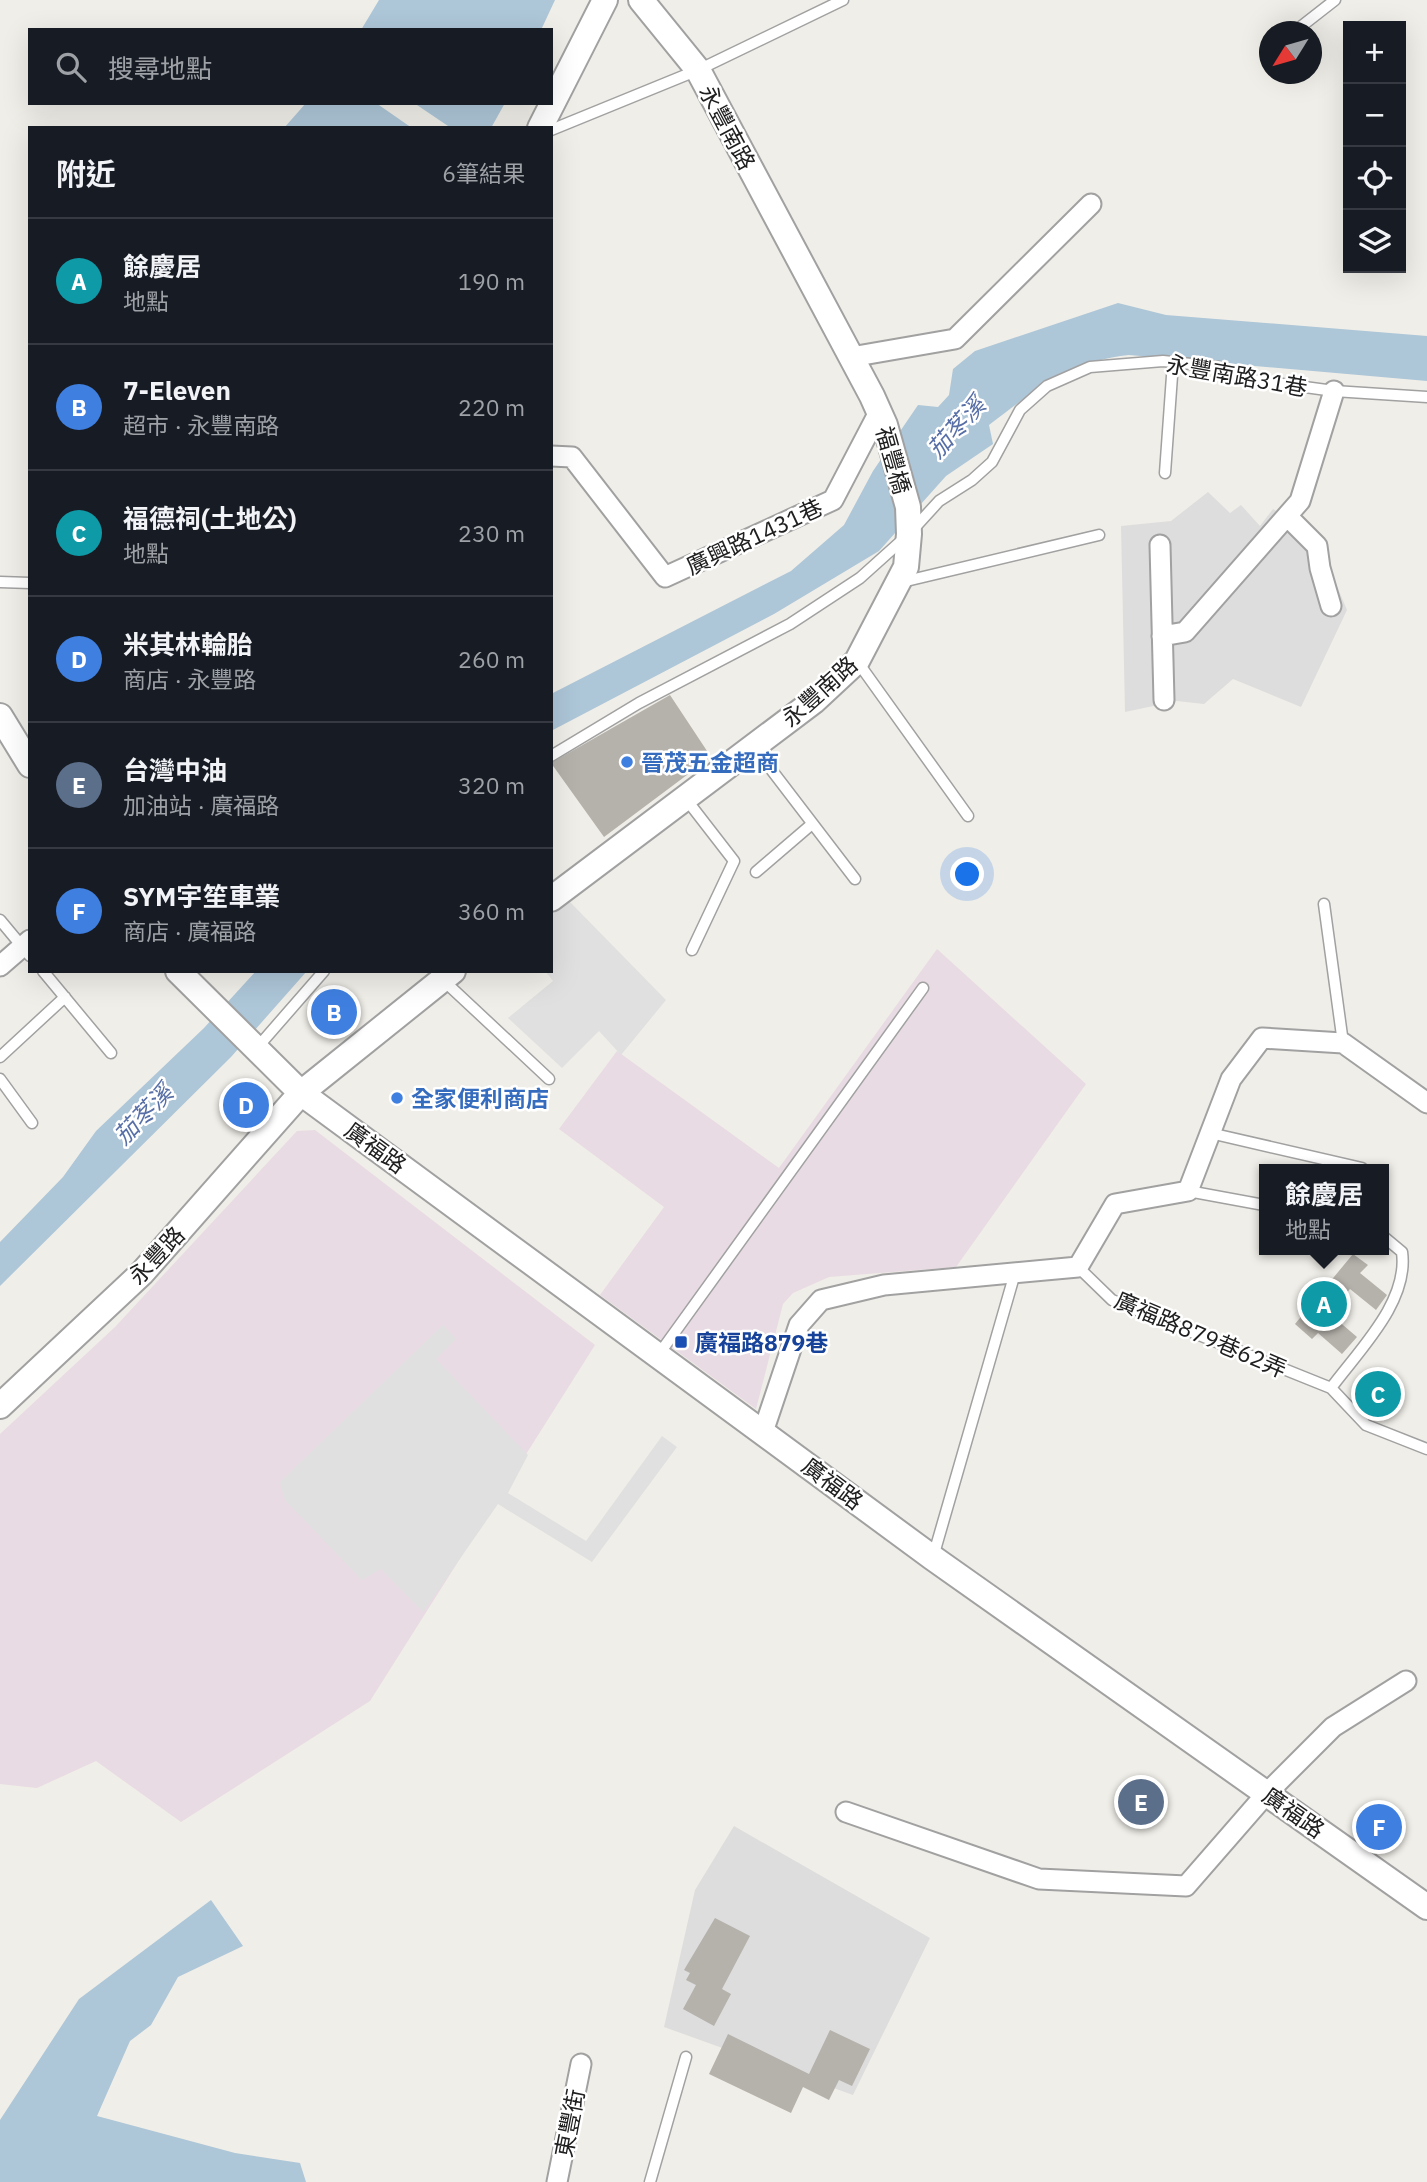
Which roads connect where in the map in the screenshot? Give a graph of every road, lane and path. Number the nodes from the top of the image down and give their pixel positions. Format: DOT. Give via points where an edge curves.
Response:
graph roads {
  1 [pos="605,0"];
  2 [pos="641,0"];
  3 [pos="843,0"];
  4 [pos="1335,0"];
  5 [pos="1308,21"];
  6 [pos="698,70"];
  7 [pos="553,102"];
  8 [pos="552,105"];
  9 [pos="541,126"];
  10 [pos="553,129"];
  11 [pos="1091,204"];
  12 [pos="851,357"];
  13 [pos="1173,362"];
  14 [pos="1334,391"];
  15 [pos="1427,397"];
  16 [pos="879,412"];
  17 [pos="553,456"];
  18 [pos="1165,473"];
  19 [pos="908,507"];
  20 [pos="1288,517"];
  21 [pos="909,534"];
  22 [pos="1099,535"];
  23 [pos="1160,545"];
  24 [pos="0,582"];
  25 [pos="28,583"];
  26 [pos="898,583"];
  27 [pos="1331,606"];
  28 [pos="1162,636"];
  29 [pos="857,661"];
  30 [pos="1164,699"];
  31 [pos="0,716"];
  32 [pos="754,747"];
  33 [pos="553,755"];
  34 [pos="28,762"];
  35 [pos="685,799"];
  36 [pos="968,816"];
  37 [pos="812,824"];
  38 [pos="756,872"];
  39 [pos="855,879"];
  40 [pos="553,898"];
  41 [pos="1324,904"];
  42 [pos="0,920"];
  43 [pos="27,948"];
  44 [pos="692,950"];
  45 [pos="0,966"];
  46 [pos="45,973"];
  47 [pos="180,973"];
  48 [pos="322,973"];
  49 [pos="448,975"];
  50 [pos="923,988"];
  51 [pos="65,997"];
  52 [pos="1343,1043"];
  53 [pos="253,1047"];
  54 [pos="111,1053"];
  55 [pos="0,1057"];
  56 [pos="0,1079"];
  57 [pos="549,1079"];
  58 [pos="301,1093"];
  59 [pos="1427,1102"];
  60 [pos="32,1123"];
  61 [pos="1210,1133"];
  62 [pos="1345,1164"];
  63 [pos="1188,1191"];
  64 [pos="1259,1204"];
  65 [pos="1389,1241"];
  66 [pos="1079,1267"];
  67 [pos="1015,1273"];
  68 [pos="659,1355"];
  69 [pos="1331,1388"];
  70 [pos="0,1406"];
  71 [pos="763,1432"];
  72 [pos="1427,1449"];
  73 [pos="933,1558"];
  74 [pos="1406,1681"];
  75 [pos="1267,1793"];
  76 [pos="846,1812"];
  77 [pos="1426,1905"];
  78 [pos="686,2057"];
  79 [pos="581,2064"];
  80 [pos="557,2182"];
  81 [pos="650,2182"];
  1 -- 7 [label="street"];
  2 -- 6 [label="street, 永豐南路"];
  3 -- 6 [label="lane"];
  4 -- 5 [label="lane"];
  6 -- 10 [label="lane"];
  6 -- 12 [label="street, 永豐南路"];
  8 -- 9 [label="street"];
  11 -- 12 [label="street" via="955,339"];
  12 -- 16 [label="street, 永豐南路"];
  13 -- 14 [label="lane, 永豐南路31巷"];
  13 -- 18 [label="lane"];
  13 -- 21 [label="lane, 永豐南路31巷" via="1090,367 1047,386 1020,410 992,462 939,501"];
  14 -- 15 [label="lane, 永豐南路31巷"];
  14 -- 20 [label="street" via="1300,501"];
  16 -- 17 [label="street, 廣興路1431巷" via="833,500 665,577 572,457"];
  16 -- 19 [label="street, 福豐橋"];
  19 -- 21 [label="street, 永豐南路"];
  20 -- 27 [label="street" via="1317,546"];
  20 -- 28 [label="street" via="1185,632"];
  21 -- 26 [label="street, 永豐南路" via="906,567"];
  21 -- 33 [label="lane, 永豐南路31巷" via="860,578 790,625 639,703"];
  22 -- 26 [label="lane"];
  23 -- 28 [label="street"];
  24 -- 25 [label="lane"];
  26 -- 29 [label="street, 永豐南路"];
  28 -- 30 [label="street"];
  29 -- 32 [label="street, 永豐南路"];
  29 -- 36 [label="lane"];
  31 -- 34 [label="street"];
  32 -- 35 [label="street, 永豐南路"];
  32 -- 37 [label="lane"];
  35 -- 40 [label="street, 永豐南路"];
  35 -- 44 [label="lane" via="734,861"];
  37 -- 38 [label="lane"];
  37 -- 39 [label="lane"];
  41 -- 52 [label="lane"];
  42 -- 43 [label="lane"];
  43 -- 45 [label="street"];
  46 -- 51 [label="lane"];
  47 -- 53 [label="street, 廣福路"];
  48 -- 53 [label="lane"];
  49 -- 57 [label="lane"];
  49 -- 58 [label="street"];
  50 -- 68 [label="lane"];
  51 -- 54 [label="lane"];
  51 -- 55 [label="lane"];
  52 -- 59 [label="street"];
  52 -- 61 [label="street" via="1262,1038 1231,1079"];
  53 -- 58 [label="street, 廣福路"];
  56 -- 60 [label="lane"];
  58 -- 68 [label="street, 廣福路"];
  58 -- 70 [label="street, 永豐路" via="142,1273"];
  61 -- 62 [label="lane"];
  61 -- 63 [label="street"];
  63 -- 64 [label="lane"];
  63 -- 66 [label="street" via="1115,1204"];
  65 -- 69 [label="lane" via="1402,1252 1404,1264 1397,1293"];
  66 -- 67 [label="street"];
  66 -- 69 [label="lane, 廣福路879巷62弄" via="1112,1300"];
  67 -- 71 [label="street" via="884,1286 821,1300 799,1325"];
  67 -- 73 [label="lane"];
  68 -- 71 [label="street, 廣福路"];
  69 -- 72 [label="lane" via="1366,1425"];
  71 -- 73 [label="street, 廣福路"];
  73 -- 75 [label="street, 廣福路"];
  74 -- 75 [label="street" via="1332,1727"];
  75 -- 76 [label="street" via="1186,1886 1039,1879"];
  75 -- 77 [label="street, 廣福路"];
  78 -- 81 [label="lane"];
  79 -- 80 [label="street, 東豐街"];
}
